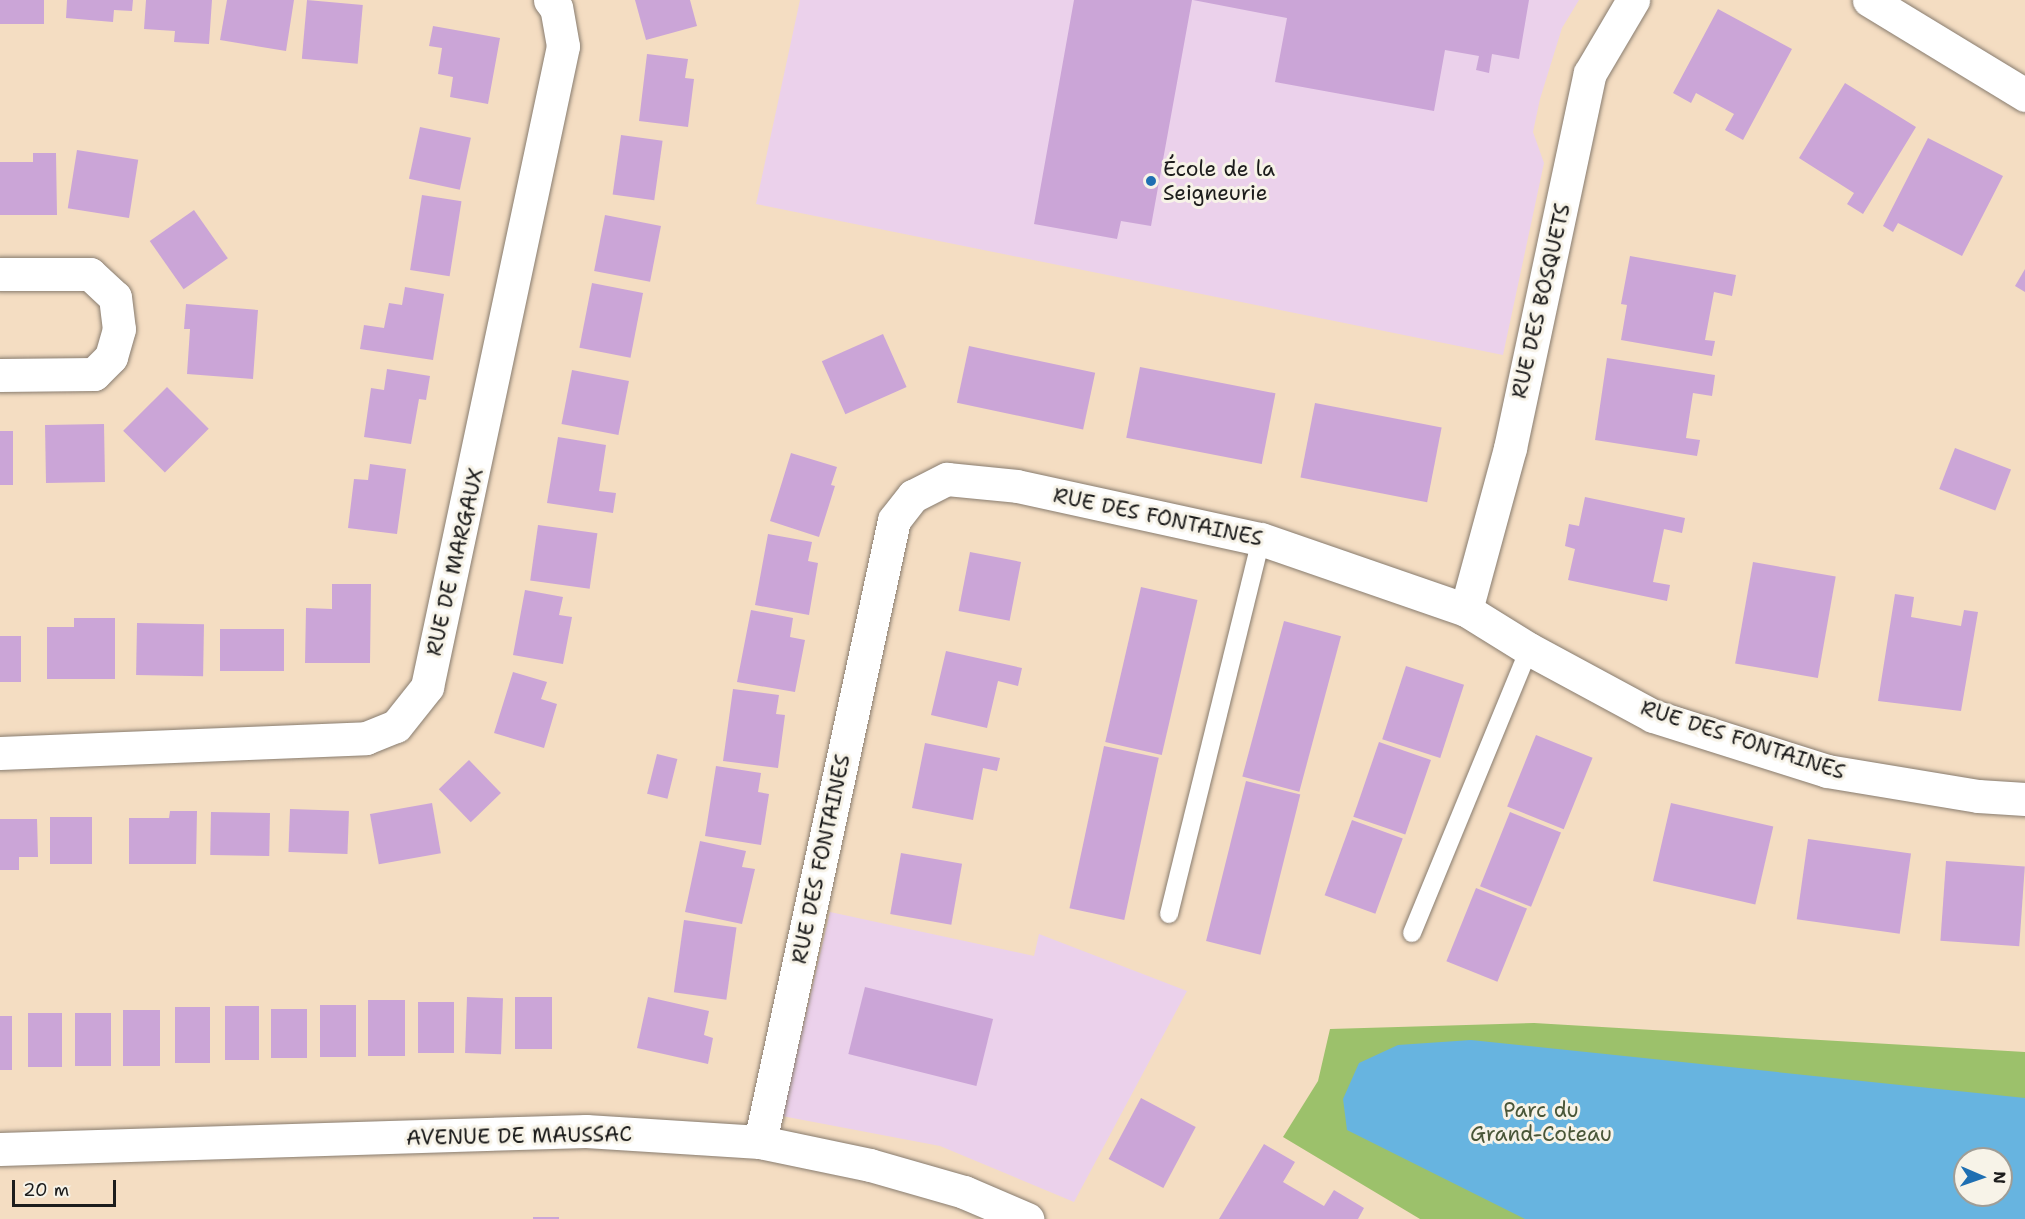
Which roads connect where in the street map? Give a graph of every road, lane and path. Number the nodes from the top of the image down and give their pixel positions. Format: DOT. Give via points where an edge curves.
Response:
graph roads {
  1 [pos="550,0"];
  2 [pos="1633,0"];
  3 [pos="1869,0"];
  4 [pos="2025,95"];
  5 [pos="0,274"];
  6 [pos="0,375"];
  7 [pos="1261,538"];
  8 [pos="1466,610"];
  9 [pos="1529,649"];
  10 [pos="0,753"];
  11 [pos="2025,799"];
  12 [pos="1169,914"];
  13 [pos="1412,933"];
  14 [pos="760,1142"];
  15 [pos="0,1149"];
  16 [pos="1027,1219"];
  1 -- 10 [label="street, RUE DE MARGAUX" via="556,8 563,46 427,687 396,726 366,738"];
  2 -- 8 [label="street, RUE DES BOSQUETS" via="1590,73 1510,448"];
  3 -- 4 [label="street"];
  5 -- 6 [label="street" via="90,274 115,297 119,328 111,357 94,374"];
  7 -- 8 [label="street, RUE DES FONTAINES"];
  7 -- 12 [label="lane"];
  7 -- 14 [label="street, RUE DES FONTAINES" via="1017,486 947,479 913,496 894,520"];
  8 -- 9 [label="street, RUE DES FONTAINES"];
  9 -- 11 [label="street, RUE DES FONTAINES" via="1653,716 1827,771 1978,796"];
  9 -- 13 [label="lane"];
  14 -- 15 [label="street, AVENUE DE MAUSSAC" via="586,1131"];
  14 -- 16 [label="street, AVENUE DE MAUSSAC" via="891,1171 964,1192"];
}
